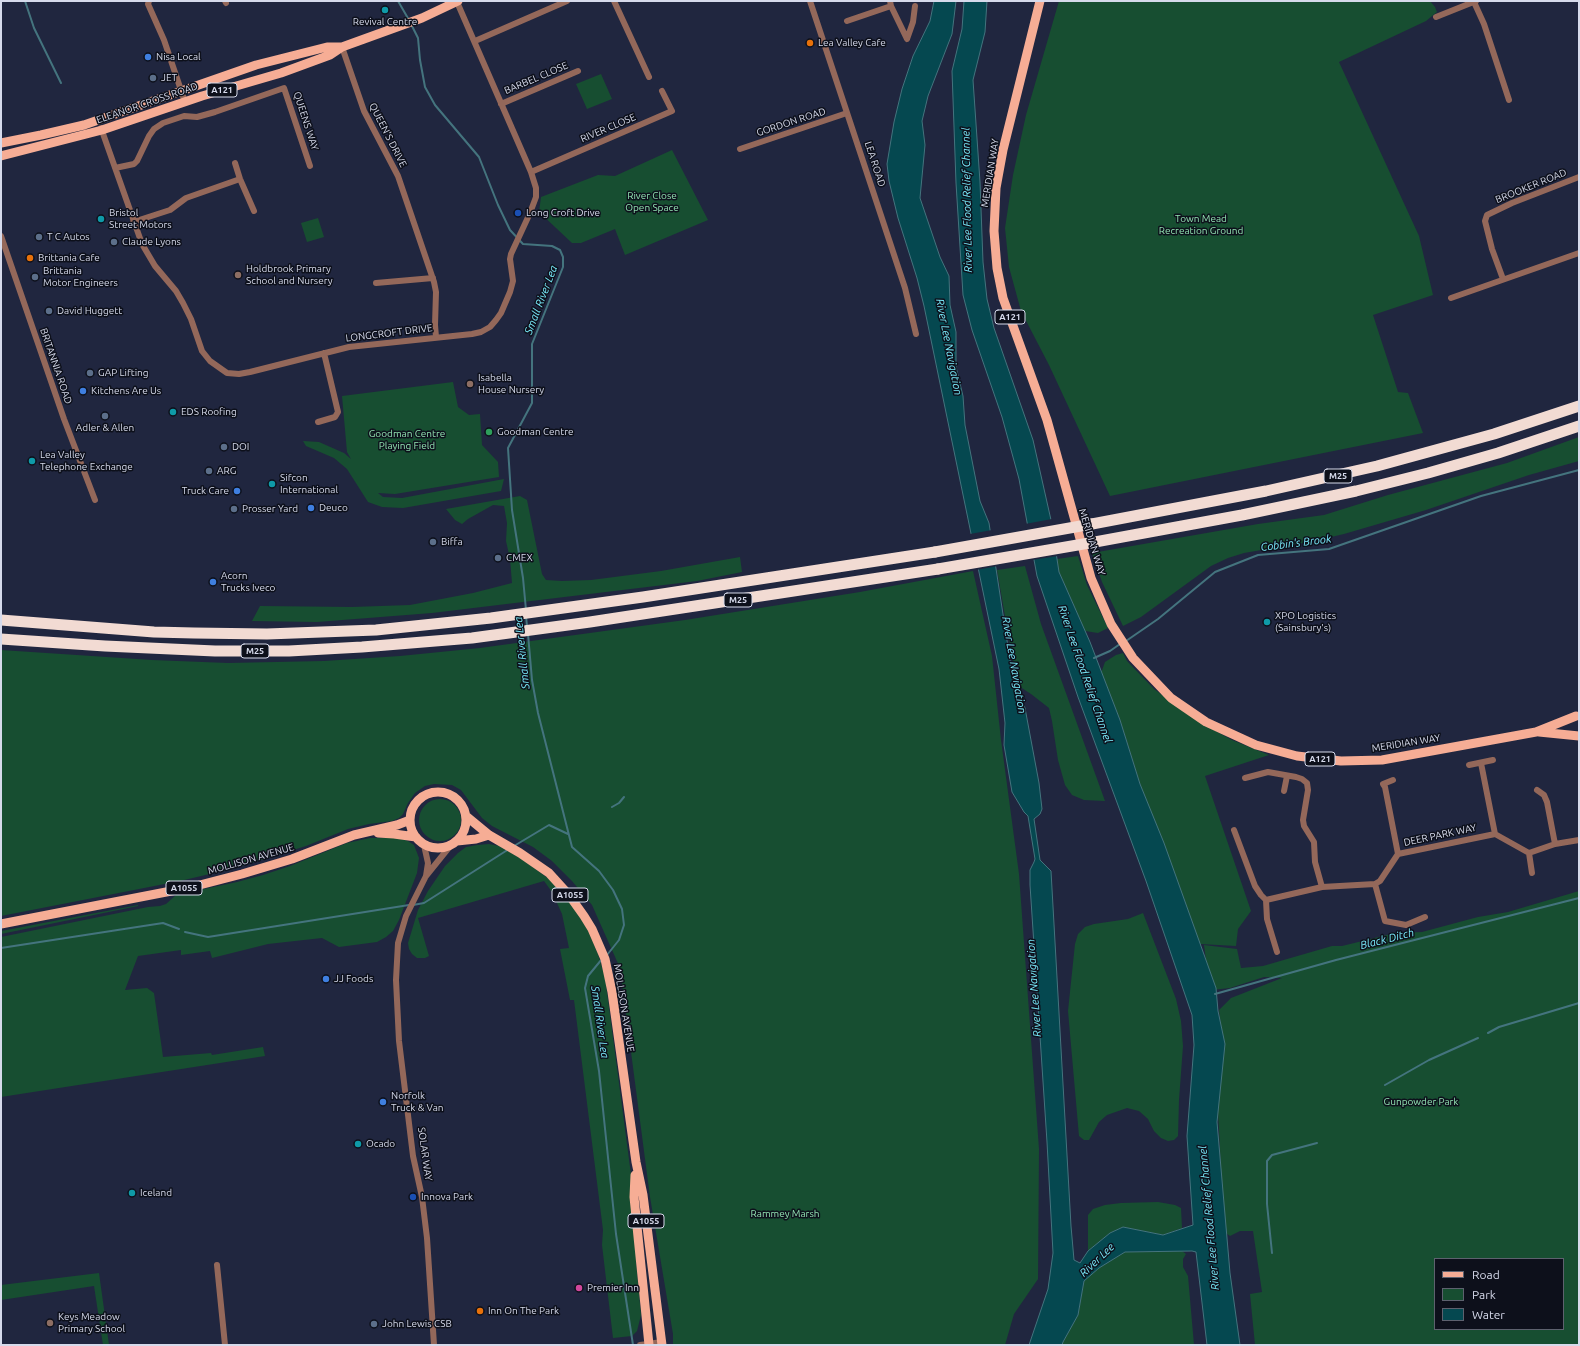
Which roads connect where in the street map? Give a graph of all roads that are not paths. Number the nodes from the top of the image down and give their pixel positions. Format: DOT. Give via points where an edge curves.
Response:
graph roads {
  1 [pos="149,1"];
  2 [pos="458,1"];
  3 [pos="567,1"];
  4 [pos="614,1"];
  5 [pos="810,1"];
  6 [pos="1040,1"];
  7 [pos="1475,1"];
  8 [pos="890,3"];
  9 [pos="915,6"];
  10 [pos="1436,17"];
  11 [pos="847,21"];
  12 [pos="474,41"];
  13 [pos="342,46"];
  14 [pos="578,71"];
  15 [pos="649,77"];
  16 [pos="181,90"];
  17 [pos="662,91"];
  18 [pos="1509,100"];
  19 [pos="185,102"];
  20 [pos="501,104"];
  21 [pos="847,113"];
  22 [pos="98,120"];
  23 [pos="102,130"];
  24 [pos="1,143"];
  25 [pos="740,149"];
  26 [pos="1,156"];
  27 [pos="235,163"];
  28 [pos="310,166"];
  29 [pos="115,168"];
  30 [pos="531,172"];
  31 [pos="1579,177"];
  32 [pos="240,179"];
  33 [pos="254,211"];
  34 [pos="134,222"];
  35 [pos="1,236"];
  36 [pos="1579,253"];
  37 [pos="432,278"];
  38 [pos="1503,279"];
  39 [pos="376,283"];
  40 [pos="1451,298"];
  41 [pos="916,334"];
  42 [pos="436,337"];
  43 [pos="324,353"];
  44 [pos="1579,406"];
  45 [pos="318,422"];
  46 [pos="1579,426"];
  47 [pos="95,500"];
  48 [pos="1,620"];
  49 [pos="1,639"];
  50 [pos="1578,713"];
  51 [pos="1536,732"];
  52 [pos="1579,735"];
  53 [pos="1493,760"];
  54 [pos="1481,763"];
  55 [pos="1469,765"];
  56 [pos="1288,776"];
  57 [pos="1245,778"];
  58 [pos="1393,780"];
  59 [pos="1537,790"];
  60 [pos="1284,791"];
  61 [pos="466,816"];
  62 [pos="410,820"];
  63 [pos="1234,830"];
  64 [pos="362,833"];
  65 [pos="1495,834"];
  66 [pos="489,835"];
  67 [pos="416,838"];
  68 [pos="1579,840"];
  69 [pos="454,843"];
  70 [pos="1555,844"];
  71 [pos="424,845"];
  72 [pos="1529,853"];
  73 [pos="1398,854"];
  74 [pos="1532,873"];
  75 [pos="426,876"];
  76 [pos="1375,884"];
  77 [pos="1322,886"];
  78 [pos="1266,900"];
  79 [pos="1425,917"];
  80 [pos="1,924"];
  81 [pos="1277,952"];
  82 [pos="636,1162"];
  83 [pos="217,1265"];
  84 [pos="662,1344"];
  85 [pos="225,1345"];
  86 [pos="434,1345"];
  87 [pos="646,1345"];
  1 -- 16 [label="street"];
  2 -- 12 [label="street, LONGCROFT DRIVE"];
  2 -- 13 [label="main road, ELEANOR CROSS ROAD / A121" via="422,18"];
  3 -- 12 [label="street"];
  4 -- 15 [label="street"];
  5 -- 21 [label="street, LEA ROAD"];
  6 -- 51 [label="main road, MERIDIAN WAY / A121" via="996,188 994,231 997,268 1003,298 1047,420 1091,578 1111,624 1133,658 1171,698 1206,722 1256,745 1297,756 1340,761 1382,760"];
  7 -- 10 [label="street"];
  7 -- 18 [label="street"];
  8 -- 9 [label="street" via="907,39"];
  8 -- 11 [label="street"];
  12 -- 20 [label="street, LONGCROFT DRIVE"];
  13 -- 16 [label="main road, ELEANOR CROSS ROAD / A121" via="327,47 256,65"];
  13 -- 19 [label="main road, ELEANOR CROSS ROAD / A121" via="330,55 281,73"];
  13 -- 37 [label="street, QUEEN'S DRIVE" via="364,112 398,176"];
  14 -- 20 [label="street, BARBEL CLOSE"];
  16 -- 19 [label="street"];
  16 -- 22 [label="main road, ELEANOR CROSS ROAD / A121"];
  17 -- 30 [label="street, RIVER CLOSE" via="672,111"];
  19 -- 23 [label="main road, ELEANOR CROSS ROAD / A121"];
  20 -- 30 [label="street, LONGCROFT DRIVE"];
  21 -- 25 [label="street, GORDON ROAD"];
  21 -- 41 [label="street, LEA ROAD" via="905,288"];
  22 -- 23 [label="street, LONGCROFT DRIVE"];
  22 -- 24 [label="main road, ELEANOR CROSS ROAD / A121"];
  23 -- 26 [label="main road, ELEANOR CROSS ROAD / A121"];
  23 -- 29 [label="street, LONGCROFT DRIVE"];
  27 -- 32 [label="street"];
  28 -- 29 [label="street, QUEENS WAY" via="284,88 215,112 197,117 184,116 163,123 149,136 137,162"];
  29 -- 34 [label="street, LONGCROFT DRIVE"];
  30 -- 42 [label="street, LONGCROFT DRIVE" via="536,194 513,249 510,259 512,284 496,320 490,327 477,333"];
  31 -- 38 [label="street, BROOKER ROAD" via="1487,215 1485,221 1492,249"];
  32 -- 33 [label="street"];
  32 -- 34 [label="street" via="186,198 165,212"];
  34 -- 43 [label="street, LONGCROFT DRIVE" via="148,257 183,303 202,351 220,369 227,373 239,374"];
  35 -- 47 [label="street, BRITANNIA ROAD" via="64,419"];
  36 -- 38 [label="street"];
  37 -- 39 [label="street"];
  37 -- 42 [label="street, QUEEN'S DRIVE" via="436,292"];
  38 -- 40 [label="street"];
  42 -- 43 [label="street, LONGCROFT DRIVE" via="348,347"];
  43 -- 45 [label="street" via="338,412 335,417"];
  44 -- 48 [label="highway, M25, bridge" via="1494,434 1377,466 1273,490 935,552 541,612 376,630 267,634 154,632"];
  46 -- 49 [label="highway, M25, bridge" via="1484,457 1356,491 1212,521 938,569 508,633 369,647 252,651 171,650"];
  50 -- 51 [label="main road, MERIDIAN WAY / A121"];
  50 -- 52 [label="main road" via="1576,729"];
  51 -- 52 [label="main road, MERIDIAN WAY / A121"];
  53 -- 54 [label="street"];
  54 -- 55 [label="street"];
  54 -- 65 [label="street"];
  56 -- 57 [label="street" via="1268,772"];
  56 -- 60 [label="street"];
  56 -- 77 [label="street" via="1302,779 1308,786 1303,820 1314,842 1315,862"];
  58 -- 73 [label="street" via="1383,784"];
  59 -- 70 [label="street" via="1544,796"];
  61 -- 62 [label="main road, MOLLISON AVENUE" via="457,800 448,794 436,792 424,796 415,804"];
  61 -- 66 [label="main road, MOLLISON AVENUE / A1055"];
  61 -- 69 [label="main road" via="465,828"];
  62 -- 64 [label="main road, MOLLISON AVENUE / A1055"];
  62 -- 67 [label="main road"];
  63 -- 78 [label="street" via="1255,886"];
  64 -- 67 [label="main road, MOLLISON AVENUE / A1055"];
  64 -- 80 [label="main road, MOLLISON AVENUE / A1055" via="292,859 192,887"];
  65 -- 72 [label="street"];
  65 -- 73 [label="street, DEER PARK WAY"];
  66 -- 69 [label="main road"];
  66 -- 82 [label="main road, MOLLISON AVENUE / A1055" via="549,873 569,895 592,929 606,964 612,992"];
  67 -- 71 [label="main road"];
  68 -- 70 [label="street"];
  69 -- 71 [label="main road" via="437,849"];
  69 -- 75 [label="street, SOLAR WAY"];
  70 -- 72 [label="street"];
  71 -- 75 [label="street, SOLAR WAY" via="428,863"];
  72 -- 74 [label="street"];
  73 -- 76 [label="street, DEER PARK WAY" via="1380,881"];
  75 -- 86 [label="street, SOLAR WAY" via="406,916 397,947 396,980 397,1014 414,1156 427,1238"];
  76 -- 77 [label="street"];
  76 -- 79 [label="street" via="1385,921 1406,924"];
  77 -- 78 [label="street"];
  78 -- 81 [label="street" via="1267,919"];
  82 -- 84 [label="main road, MOLLISON AVENUE / A1055" via="643,1195"];
  82 -- 87 [label="main road, MOLLISON AVENUE / A1055" via="634,1197"];
  83 -- 85 [label="street"];
  84 -- 87 [label="street"];
}
